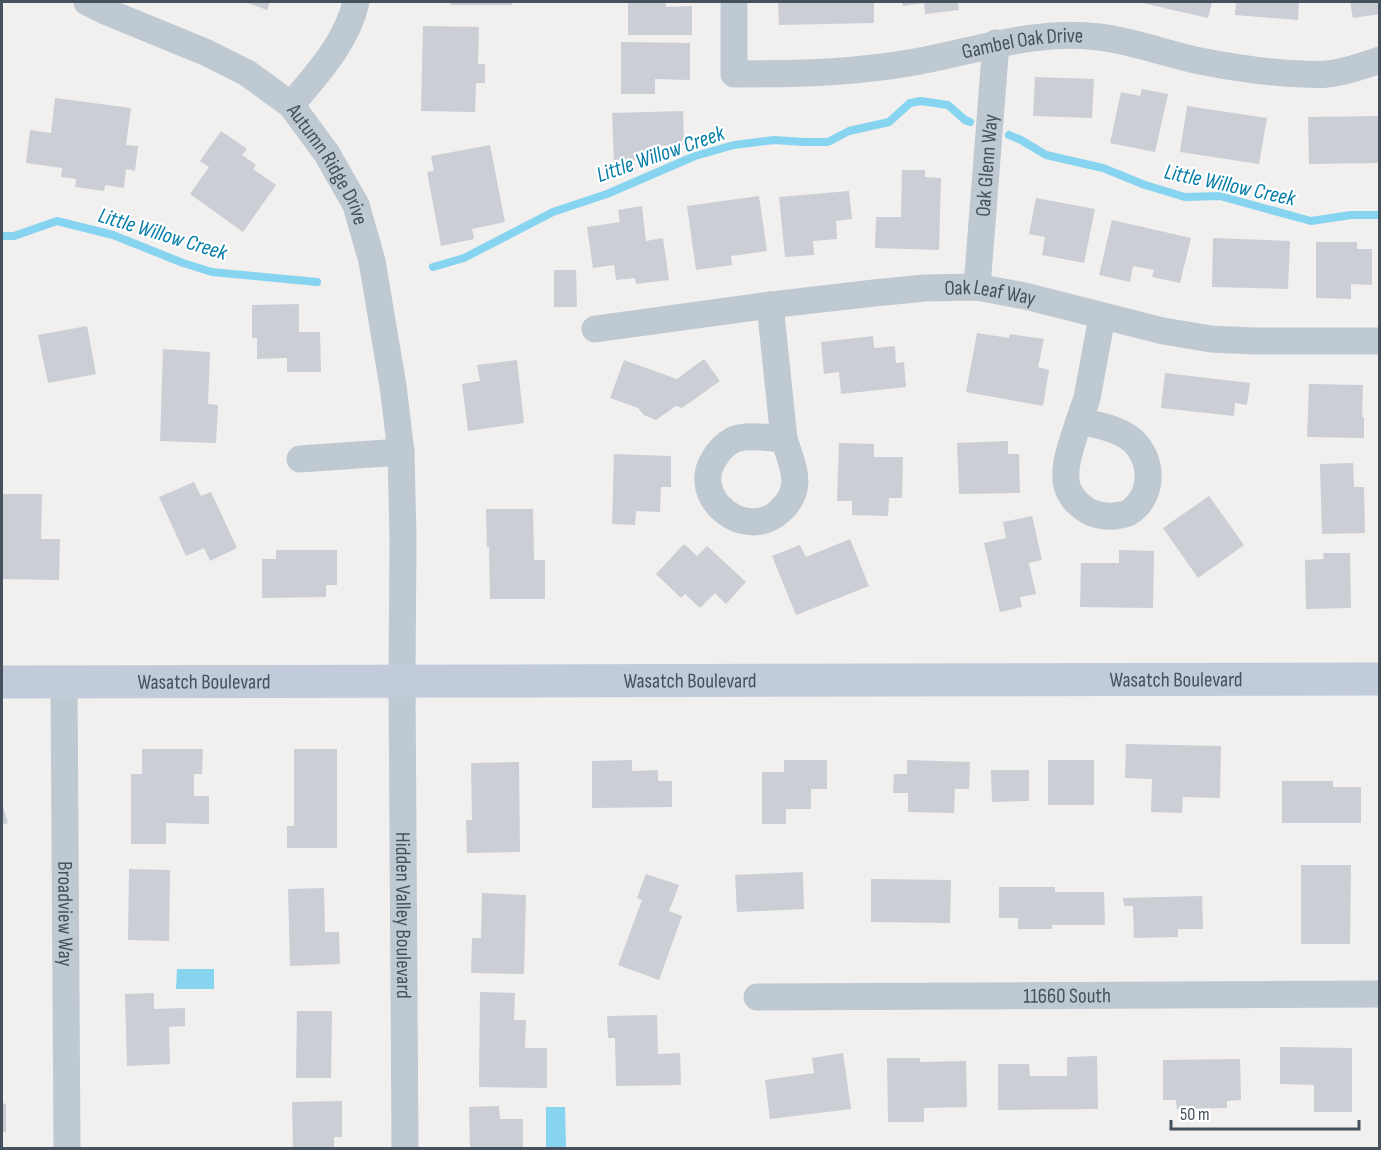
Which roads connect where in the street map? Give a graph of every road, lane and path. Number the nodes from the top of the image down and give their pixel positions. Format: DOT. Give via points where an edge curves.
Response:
graph roads {
  1 [pos="87,2"];
  2 [pos="356,2"];
  3 [pos="734,2"];
  4 [pos="996,44"];
  5 [pos="1380,60"];
  6 [pos="291,105"];
  7 [pos="976,287"];
  8 [pos="770,305"];
  9 [pos="1102,317"];
  10 [pos="595,329"];
  11 [pos="1380,341"];
  12 [pos="1079,421"];
  13 [pos="784,439"];
  14 [pos="401,452"];
  15 [pos="300,459"];
  16 [pos="1380,678"];
  17 [pos="402,681"];
  18 [pos="2,682"];
  19 [pos="64,682"];
  20 [pos="1380,994"];
  21 [pos="757,997"];
  22 [pos="67,1149"];
  23 [pos="405,1149"];
  1 -- 6 [label="street, Autumn Ridge Drive" via="248,73"];
  2 -- 6 [label="street" via="342,38"];
  3 -- 4 [label="street, Gambel Oak Drive" via="734,74 868,69"];
  4 -- 5 [label="street, Gambel Oak Drive" via="1031,37 1099,37 1200,61 1286,73 1327,74"];
  4 -- 7 [label="street, Oak Glenn Way"];
  6 -- 14 [label="street, Autumn Ridge Drive" via="327,154 356,205 372,261"];
  7 -- 8 [label="street, Oak Leaf Way" via="894,291"];
  7 -- 9 [label="street, Oak Leaf Way"];
  8 -- 10 [label="street, Oak Leaf Way"];
  8 -- 13 [label="street"];
  9 -- 11 [label="street, Oak Leaf Way" via="1211,339"];
  9 -- 12 [label="street"];
  14 -- 15 [label="street"];
  14 -- 17 [label="street, Autumn Ridge Drive"];
  16 -- 17 [label="main road, Wasatch Boulevard"];
  17 -- 19 [label="main road, Wasatch Boulevard"];
  17 -- 23 [label="street, Hidden Valley Boulevard"];
  18 -- 19 [label="main road, Wasatch Boulevard"];
  19 -- 22 [label="street, Broadview Way"];
  20 -- 21 [label="street, 11660 South"];
}
